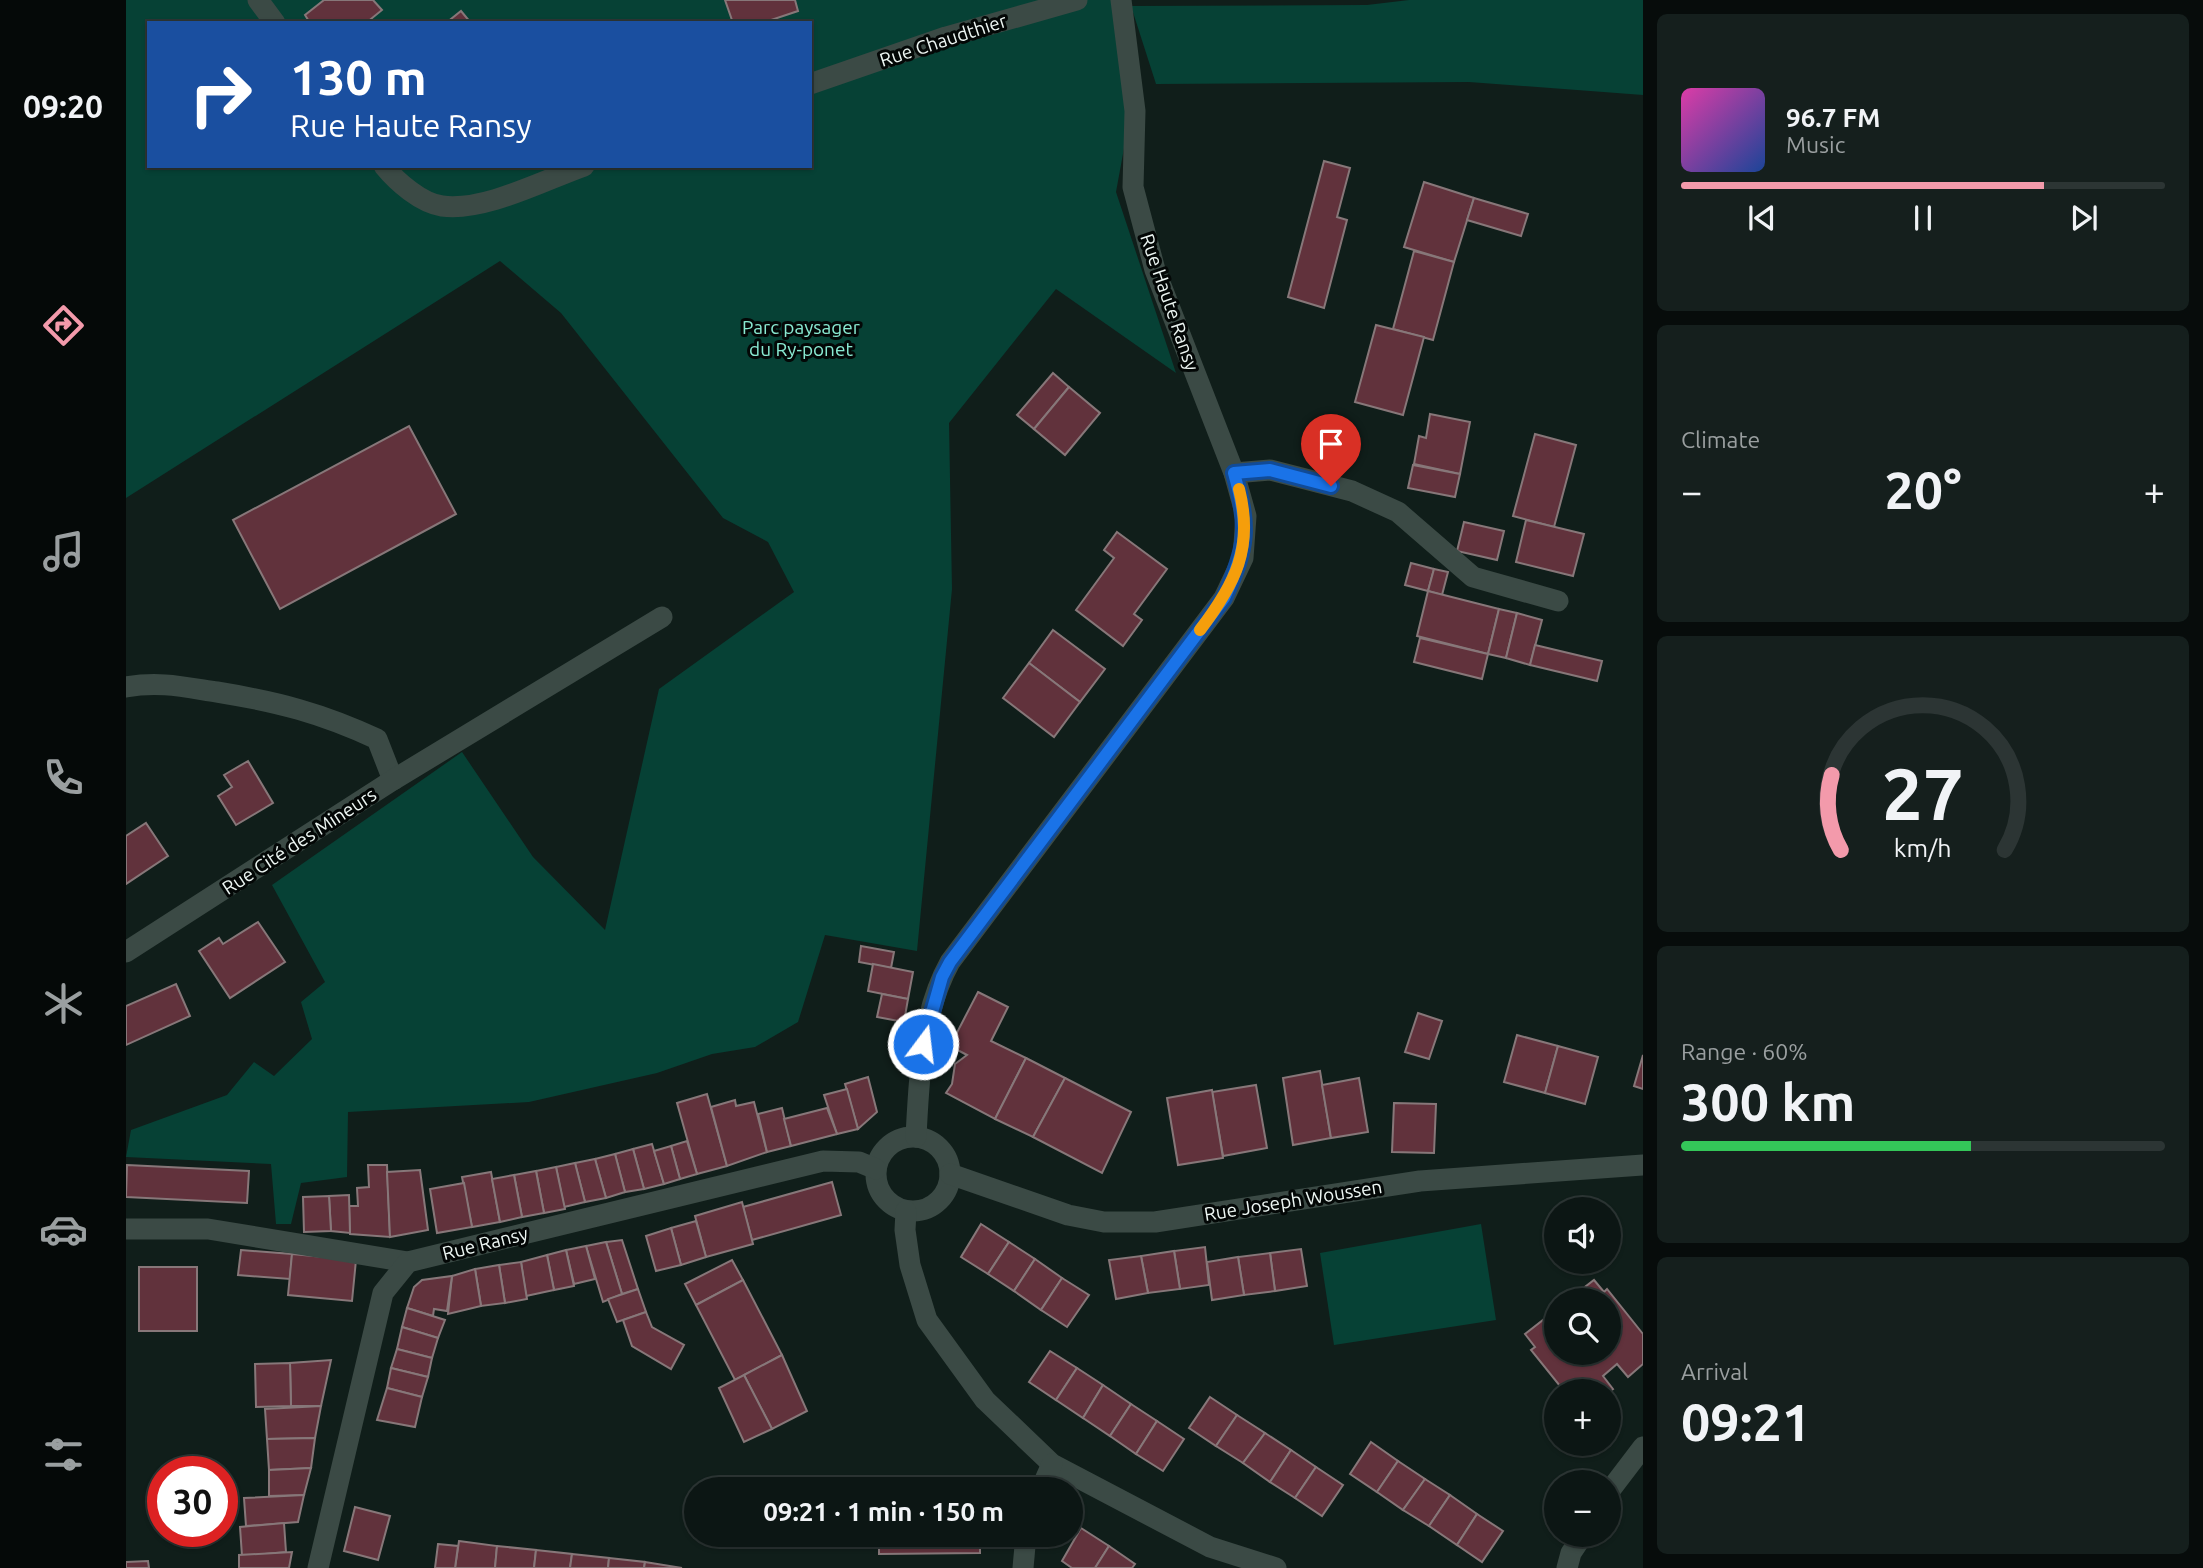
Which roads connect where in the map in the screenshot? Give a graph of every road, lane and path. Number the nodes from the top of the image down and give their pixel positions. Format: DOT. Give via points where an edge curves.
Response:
graph roads {
  1 [pos="258,0"];
  2 [pos="1077,0"];
  3 [pos="1121,0"];
  4 [pos="274,21"];
  5 [pos="812,83"];
  6 [pos="386,168"];
  7 [pos="578,168"];
  8 [pos="1234,473"];
  9 [pos="1558,601"];
  10 [pos="662,617"];
  11 [pos="126,687"];
  12 [pos="393,780"];
  13 [pos="126,952"];
  14 [pos="916,1137"];
  15 [pos="1643,1165"];
  16 [pos="876,1169"];
  17 [pos="950,1174"];
  18 [pos="906,1211"];
  19 [pos="126,1229"];
  20 [pos="408,1262"];
  21 [pos="1643,1447"];
  22 [pos="1052,1464"];
  23 [pos="1621,1476"];
  24 [pos="1046,1477"];
  25 [pos="1025,1547"];
  26 [pos="1575,1547"];
  27 [pos="317,1568"];
  28 [pos="1023,1568"];
  29 [pos="1276,1568"];
  30 [pos="1567,1568"];
  1 -- 4 [label="street"];
  2 -- 5 [label="street, Rue Chaudthier" via="946,37"];
  3 -- 8 [label="street, Rue Haute Ransy" via="1135,111 1133,187 1155,270"];
  6 -- 7 [label="street" via="410,191 441,206 479,204"];
  8 -- 9 [label="street" via="1270,470 1352,491 1398,512 1474,577"];
  8 -- 14 [label="street, Rue Haute Ransy" via="1246,516 1242,558 1224,598 942,977 923,1044"];
  10 -- 12 [label="street"];
  11 -- 12 [label="street, Rue Cité des Mineurs" via="154,682 275,702 326,716 377,739"];
  12 -- 13 [label="street, Rue Cité des Mineurs"];
  14 -- 16 [label="street" via="885,1149"];
  14 -- 17 [label="street" via="936,1145"];
  15 -- 17 [label="street, Rue Joseph Woussen" via="1420,1181 1155,1222 1104,1222 1068,1215"];
  16 -- 18 [label="street" via="886,1200"];
  16 -- 20 [label="street, Rue Ransy" via="859,1162 823,1161"];
  17 -- 18 [label="street" via="937,1203"];
  18 -- 22 [label="street" via="910,1265 927,1320 985,1400"];
  19 -- 20 [label="street" via="208,1228"];
  20 -- 27 [label="street" via="383,1293"];
  21 -- 23 [label="street"];
  22 -- 24 [label="street"];
  22 -- 29 [label="street" via="1199,1542"];
  25 -- 28 [label="street"];
  26 -- 30 [label="street"];
}
